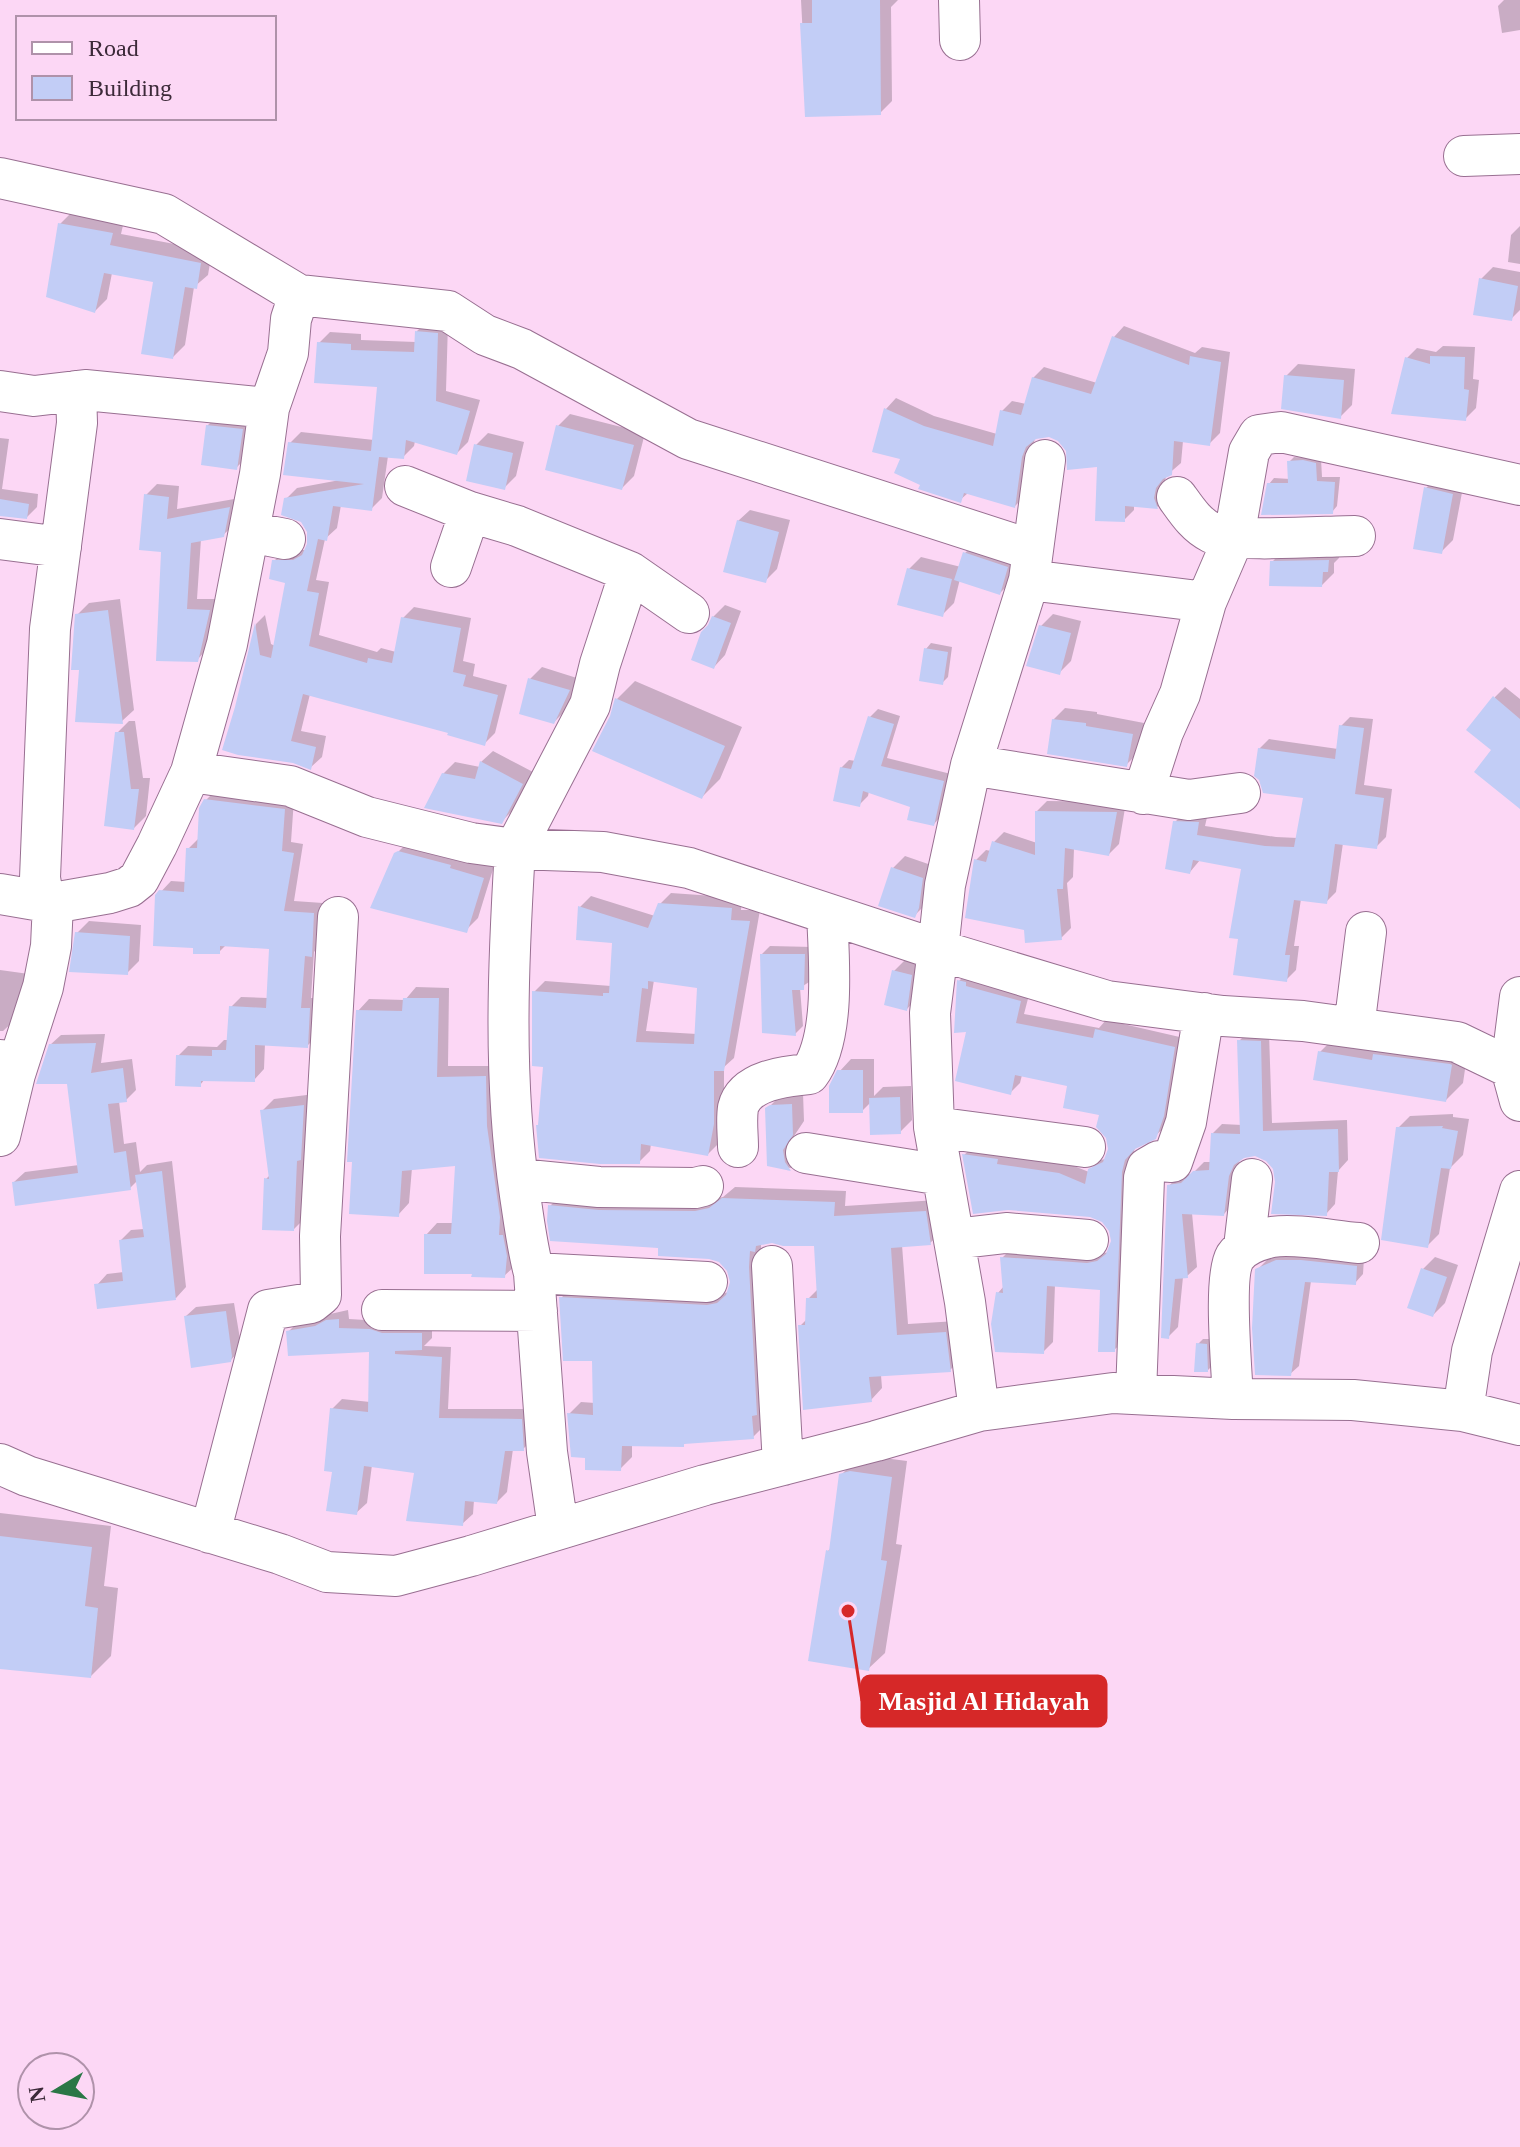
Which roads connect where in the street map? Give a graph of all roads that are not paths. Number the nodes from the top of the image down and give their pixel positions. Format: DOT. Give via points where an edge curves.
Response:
graph roads {
  1 [pos="959,0"];
  2 [pos="960,40"];
  3 [pos="1520,154"];
  4 [pos="1464,156"];
  5 [pos="0,178"];
  6 [pos="299,295"];
  7 [pos="0,391"];
  8 [pos="76,391"];
  9 [pos="269,408"];
  10 [pos="1045,460"];
  11 [pos="1520,485"];
  12 [pos="405,486"];
  13 [pos="1177,497"];
  14 [pos="470,512"];
  15 [pos="1355,536"];
  16 [pos="1234,537"];
  17 [pos="0,539"];
  18 [pos="61,547"];
  19 [pos="1030,565"];
  20 [pos="451,567"];
  21 [pos="630,572"];
  22 [pos="1206,602"];
  23 [pos="689,613"];
  24 [pos="971,765"];
  25 [pos="191,772"];
  26 [pos="1240,793"];
  27 [pos="1143,794"];
  28 [pos="515,849"];
  29 [pos="0,894"];
  30 [pos="48,903"];
  31 [pos="827,914"];
  32 [pos="338,917"];
  33 [pos="1366,932"];
  34 [pos="938,950"];
  35 [pos="1520,997"];
  36 [pos="1204,1013"];
  37 [pos="1354,1028"];
  38 [pos="7,1067"];
  39 [pos="1515,1084"];
  40 [pos="934,1127"];
  41 [pos="0,1136"];
  42 [pos="738,1147"];
  43 [pos="1085,1147"];
  44 [pos="806,1153"];
  45 [pos="942,1175"];
  46 [pos="518,1179"];
  47 [pos="1252,1179"];
  48 [pos="703,1186"];
  49 [pos="1520,1191"];
  50 [pos="954,1239"];
  51 [pos="1088,1240"];
  52 [pos="1359,1243"];
  53 [pos="1244,1247"];
  54 [pos="772,1266"];
  55 [pos="707,1282"];
  56 [pos="536,1292"];
  57 [pos="382,1310"];
  58 [pos="1136,1394"];
  59 [pos="1233,1399"];
  60 [pos="979,1411"];
  61 [pos="1463,1411"];
  62 [pos="1520,1425"];
  63 [pos="0,1464"];
  64 [pos="783,1465"];
  65 [pos="558,1528"];
  66 [pos="210,1533"];
  1 -- 2 [label="street"];
  3 -- 4 [label="street"];
  5 -- 6 [label="street" via="164,214"];
  6 -- 9 [label="street" via="288,353"];
  6 -- 19 [label="street" via="448,311 688,439"];
  7 -- 8 [label="street" via="34,396"];
  8 -- 9 [label="street"];
  8 -- 18 [label="street" via="77,423"];
  9 -- 25 [label="street" via="260,474 267,535 227,644"];
  10 -- 19 [label="street"];
  11 -- 16 [label="street" via="1281,432 1259,435 1249,452"];
  12 -- 14 [label="street"];
  13 -- 16 [label="street" via="1192,519 1213,534"];
  14 -- 20 [label="street"];
  14 -- 21 [label="street"];
  15 -- 16 [label="street"];
  16 -- 22 [label="street"];
  17 -- 18 [label="street"];
  18 -- 30 [label="street" via="48,663 40,878"];
  19 -- 22 [label="street"];
  19 -- 24 [label="street"];
  21 -- 23 [label="street"];
  21 -- 28 [label="street" via="590,705"];
  22 -- 27 [label="street"];
  24 -- 27 [label="street"];
  24 -- 34 [label="street" via="945,885"];
  25 -- 28 [label="street" via="290,786 367,817"];
  25 -- 30 [label="street" via="139,879 110,893"];
  26 -- 27 [label="street" via="1189,800"];
  28 -- 31 [label="street" via="603,852 689,868"];
  28 -- 46 [label="street" via="507,969 508,1073"];
  29 -- 30 [label="street"];
  30 -- 38 [label="street" via="51,946 43,987"];
  31 -- 34 [label="street"];
  31 -- 42 [label="street" via="830,980 821,1051 809,1074 768,1081 743,1100 738,1108"];
  32 -- 66 [label="street" via="321,1295 311,1303 268,1310"];
  33 -- 37 [label="street"];
  34 -- 36 [label="street" via="1107,1001"];
  34 -- 40 [label="street" via="930,1013"];
  35 -- 39 [label="street"];
  36 -- 37 [label="street"];
  36 -- 58 [label="street" via="1186,1122 1172,1162 1159,1161 1147,1168 1144,1178"];
  37 -- 39 [label="street" via="1457,1042"];
  38 -- 41 [label="street"];
  40 -- 43 [label="street"];
  40 -- 45 [label="street"];
  44 -- 45 [label="street"];
  45 -- 50 [label="street"];
  46 -- 48 [label="street" via="599,1187"];
  46 -- 56 [label="street"];
  47 -- 53 [label="street"];
  49 -- 61 [label="street" via="1472,1351"];
  50 -- 51 [label="street" via="1006,1233"];
  50 -- 60 [label="street"];
  52 -- 53 [label="street" via="1276,1236"];
  53 -- 59 [label="street" via="1231,1268"];
  54 -- 64 [label="street"];
  55 -- 56 [label="street"];
  56 -- 57 [label="street"];
  56 -- 65 [label="street"];
  58 -- 59 [label="street"];
  58 -- 60 [label="street"];
  59 -- 61 [label="street" via="1353,1400"];
  60 -- 64 [label="street"];
  61 -- 62 [label="street"];
  63 -- 66 [label="street"];
  64 -- 65 [label="street"];
  65 -- 66 [label="street" via="396,1576 327,1572"];
}
